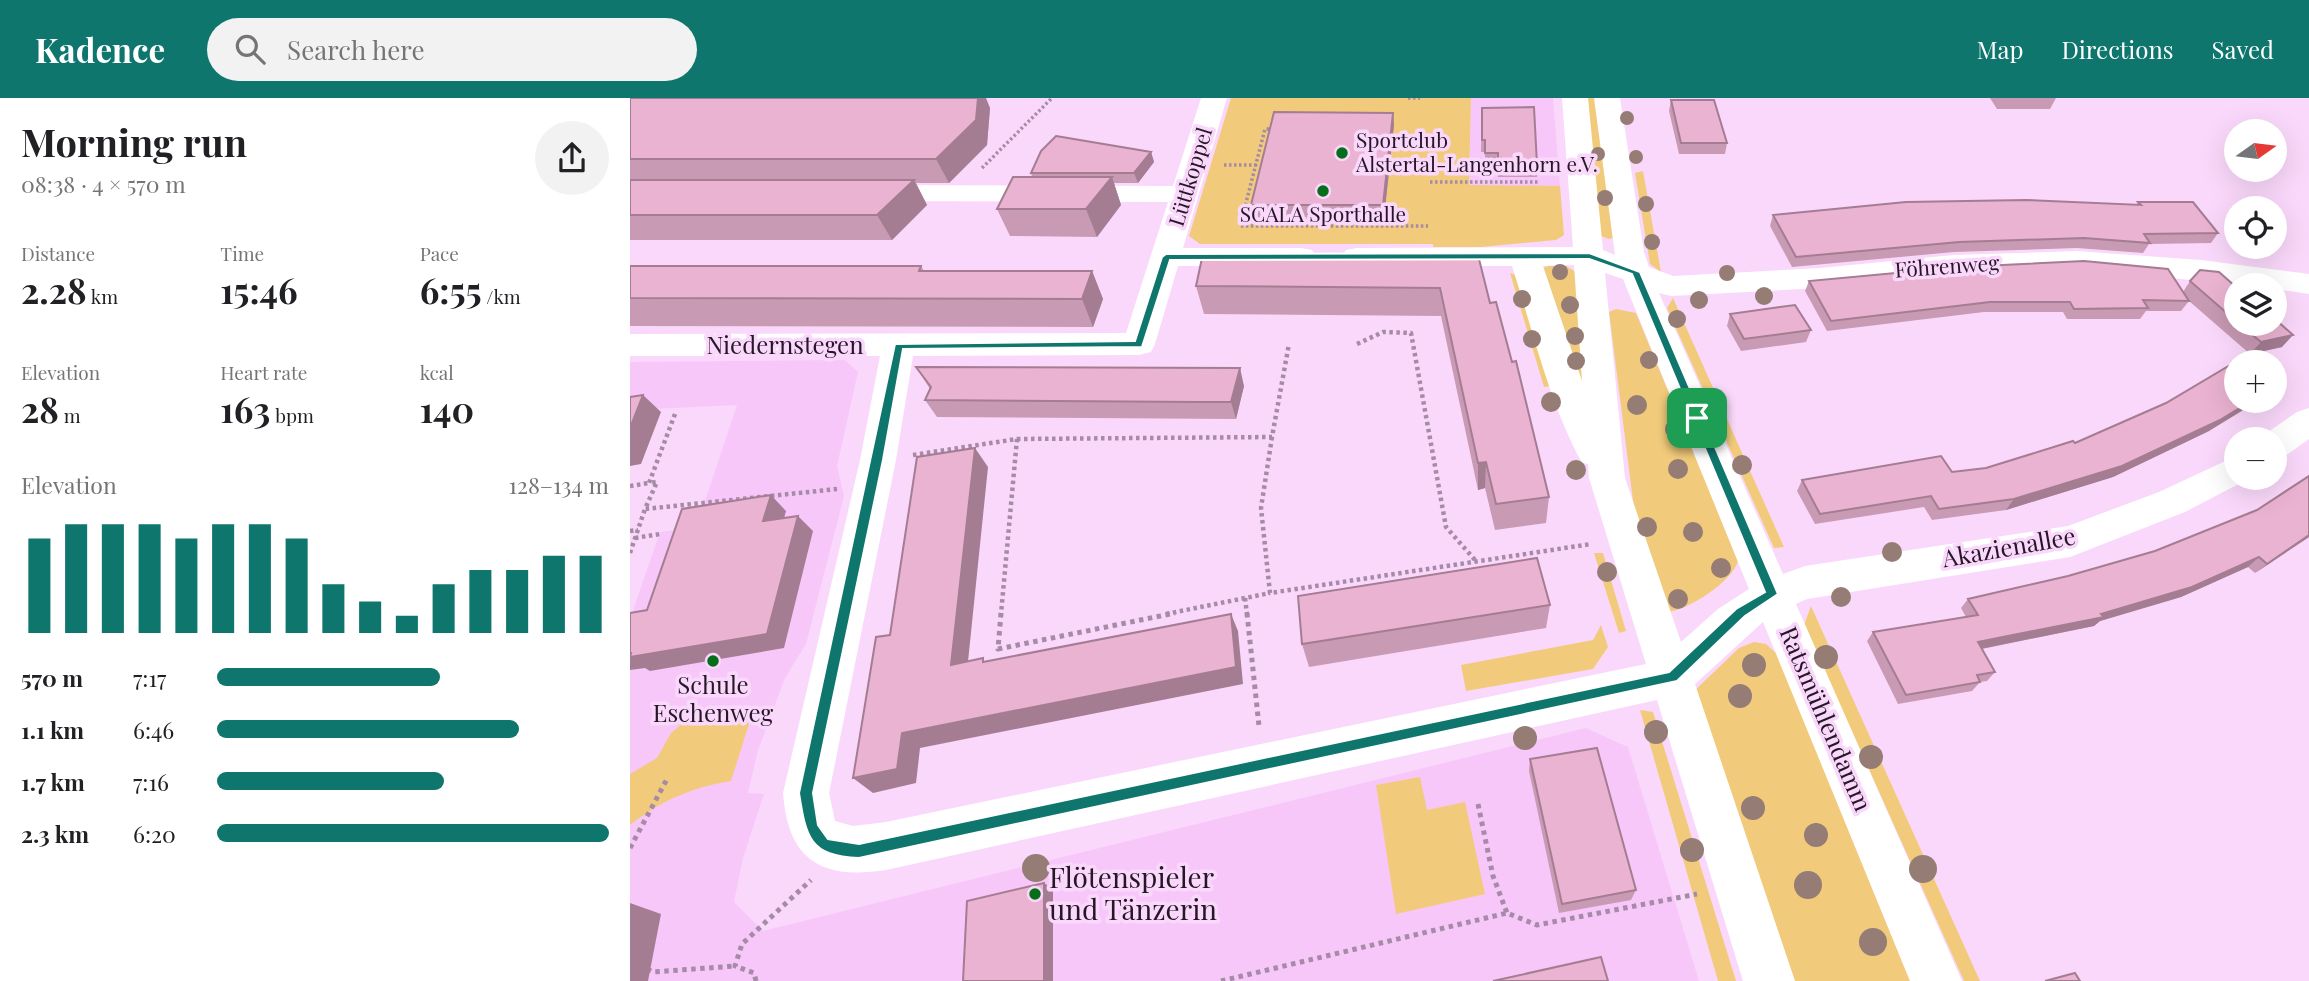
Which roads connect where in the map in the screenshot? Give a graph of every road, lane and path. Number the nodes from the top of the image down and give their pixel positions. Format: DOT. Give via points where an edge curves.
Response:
graph roads {
  1 [pos="1214,98"];
  2 [pos="1408,98"];
  3 [pos="1420,98"];
  4 [pos="1575,98"];
  5 [pos="1607,98"];
  6 [pos="1051,99"];
  7 [pos="1275,129"];
  8 [pos="1247,165"];
  9 [pos="1255,165"];
  10 [pos="1266,165"];
  11 [pos="1430,182"];
  12 [pos="1538,182"];
  13 [pos="845,193"];
  14 [pos="957,194"];
  15 [pos="1186,194"];
  16 [pos="1283,217"];
  17 [pos="1282,226"];
  18 [pos="1428,226"];
  19 [pos="1589,256"];
  20 [pos="1166,257"];
  21 [pos="1525,258"];
  22 [pos="1636,272"];
  23 [pos="2309,284"];
  24 [pos="1289,344"];
  25 [pos="1357,344"];
  26 [pos="630,345"];
  27 [pos="898,346"];
  28 [pos="675,414"];
  29 [pos="2309,421"];
  30 [pos="1272,437"];
  31 [pos="2287,437"];
  32 [pos="1017,439"];
  33 [pos="875,473"];
  34 [pos="2224,476"];
  35 [pos="1607,478"];
  36 [pos="649,483"];
  37 [pos="630,486"];
  38 [pos="645,509"];
  39 [pos="638,530"];
  40 [pos="630,531"];
  41 [pos="660,534"];
  42 [pos="635,538"];
  43 [pos="1627,540"];
  44 [pos="630,554"];
  45 [pos="1475,561"];
  46 [pos="1270,593"];
  47 [pos="1772,594"];
  48 [pos="1245,598"];
  49 [pos="1673,677"];
  50 [pos="1264,765"];
  51 [pos="667,779"];
  52 [pos="1478,804"];
  53 [pos="630,848"];
  54 [pos="839,850"];
  55 [pos="1674,898"];
  56 [pos="1507,913"];
  57 [pos="735,966"];
  58 [pos="642,967"];
  59 [pos="756,981"];
  60 [pos="1221,981"];
  61 [pos="1769,981"];
  62 [pos="1936,981"];
  1 -- 15 [label="street, Lüttkoppel"];
  2 -- 3 [label="path"];
  4 -- 19 [label="street"];
  5 -- 22 [label="street, Ratsmühlendamm" via="1629,253"];
  6 -- 14 [label="path"];
  7 -- 9 [label="path" via="1265,129"];
  8 -- 9 [label="path"];
  9 -- 10 [label="path"];
  9 -- 17 [label="path" via="1240,226"];
  11 -- 12 [label="path"];
  13 -- 14 [label="street"];
  14 -- 15 [label="street"];
  15 -- 20 [label="street, Lüttkoppel"];
  16 -- 17 [label="path"];
  17 -- 18 [label="path"];
  19 -- 21 [label="street"];
  19 -- 22 [label="street, Föhrenweg"];
  19 -- 35 [label="street"];
  20 -- 21 [label="street"];
  20 -- 27 [label="street, Niedernstegen" via="1139,344"];
  21 -- 35 [label="street" via="1569,393"];
  22 -- 23 [label="street, Föhrenweg" via="1671,286 2077,260"];
  22 -- 47 [label="street, Ratsmühlendamm"];
  24 -- 30 [label="path"];
  25 -- 45 [label="path" via="1383,332 1412,333 1446,527"];
  26 -- 27 [label="street, Niedernstegen"];
  27 -- 33 [label="street"];
  28 -- 36 [label="path"];
  29 -- 31 [label="street"];
  30 -- 32 [label="path"];
  30 -- 46 [label="path" via="1261,508"];
  32 -- 33 [label="path"];
  32 -- 48 [label="path" via="998,649"];
  33 -- 38 [label="path"];
  33 -- 54 [label="street" via="806,793 811,828 823,845"];
  34 -- 47 [label="street, Akazienallee" via="2172,502 2070,541 1805,583"];
  35 -- 43 [label="street"];
  36 -- 37 [label="path"];
  36 -- 38 [label="path" via="657,482"];
  38 -- 39 [label="path"];
  39 -- 40 [label="path"];
  39 -- 42 [label="path"];
  41 -- 42 [label="path"];
  42 -- 44 [label="path"];
  43 -- 45 [label="path"];
  43 -- 49 [label="street"];
  45 -- 46 [label="path"];
  46 -- 48 [label="path"];
  47 -- 49 [label="street, Akazienallee" via="1741,612"];
  47 -- 62 [label="street, Ratsmühlendamm"];
  48 -- 50 [label="path"];
  49 -- 50 [label="street"];
  49 -- 61 [label="street"];
  50 -- 54 [label="street" via="886,846"];
  51 -- 53 [label="path"];
  52 -- 56 [label="path" via="1493,876"];
  54 -- 57 [label="path" via="742,944"];
  55 -- 56 [label="path" via="1537,925"];
  56 -- 60 [label="path"];
  57 -- 58 [label="path" via="653,972"];
  57 -- 59 [label="path" via="754,974"];
}
